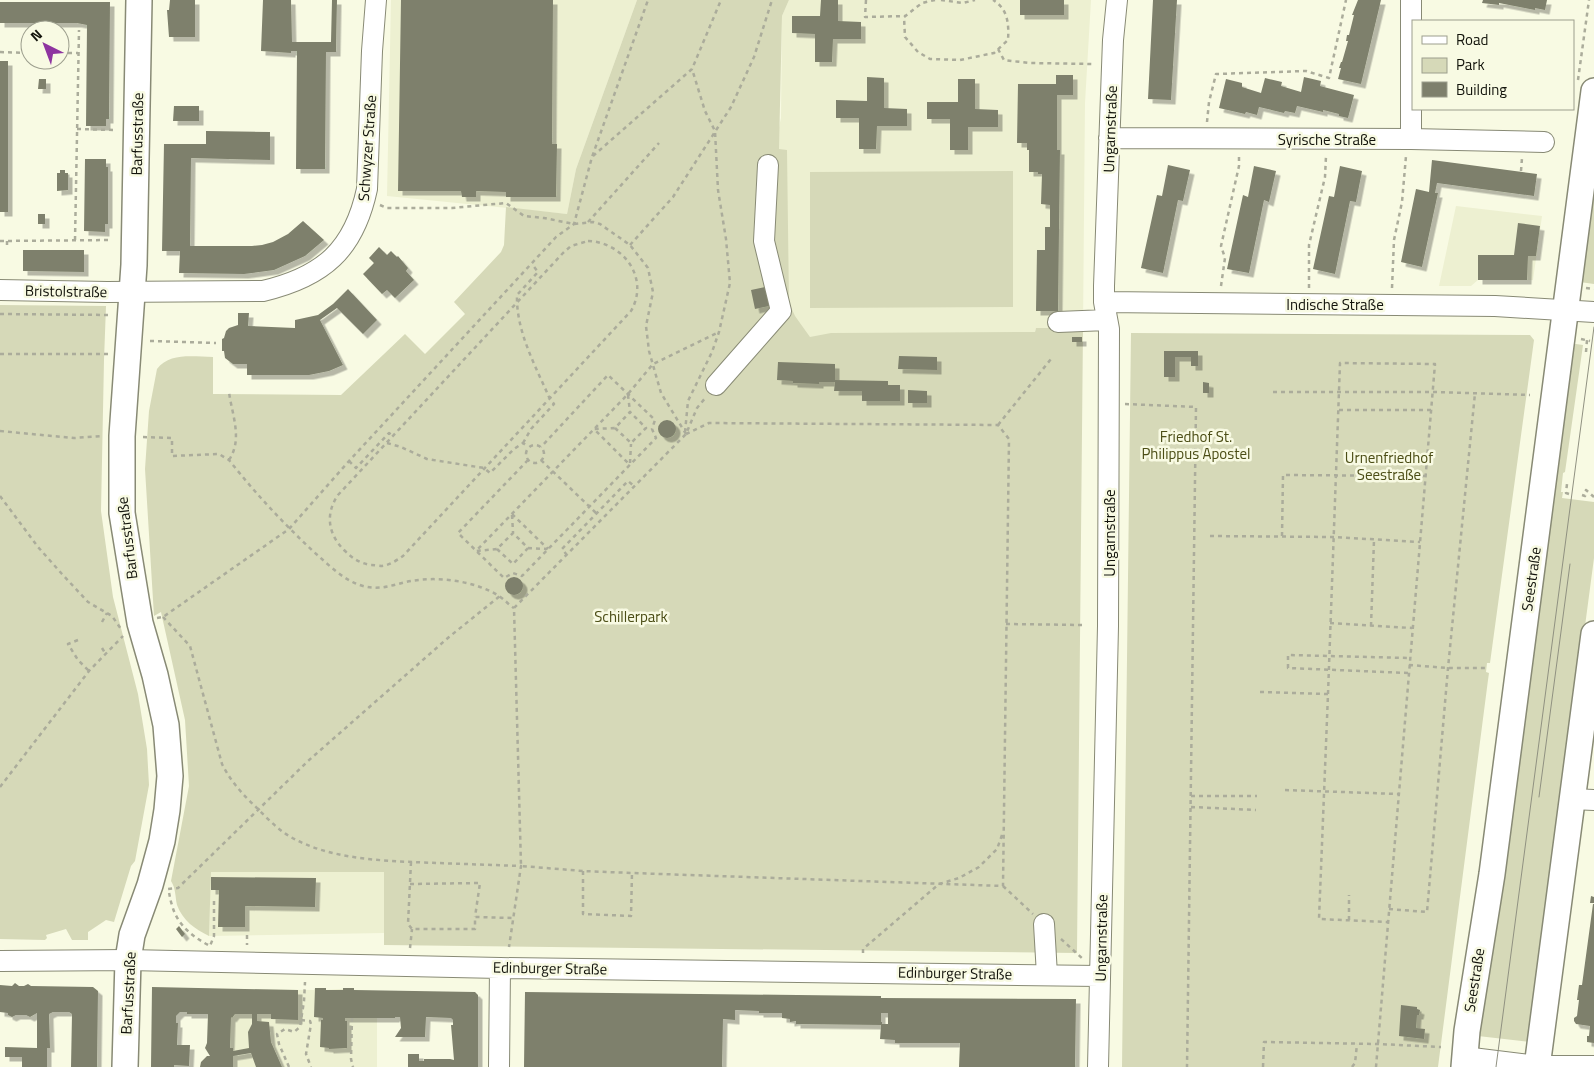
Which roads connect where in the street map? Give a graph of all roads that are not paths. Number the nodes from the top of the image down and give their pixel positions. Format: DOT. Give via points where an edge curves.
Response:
graph roads {
  1 [pos="139,0"];
  2 [pos="376,0"];
  3 [pos="1117,0"];
  4 [pos="1411,0"];
  5 [pos="1594,91"];
  6 [pos="1109,138"];
  7 [pos="1544,142"];
  8 [pos="1409,146"];
  9 [pos="768,165"];
  10 [pos="0,290"];
  11 [pos="133,291"];
  12 [pos="1566,310"];
  13 [pos="1105,311"];
  14 [pos="1594,312"];
  15 [pos="1058,322"];
  16 [pos="716,385"];
  17 [pos="1594,634"];
  18 [pos="1583,800"];
  19 [pos="1044,924"];
  20 [pos="128,960"];
  21 [pos="0,961"];
  22 [pos="500,968"];
  23 [pos="1047,975"];
  24 [pos="1099,976"];
  25 [pos="1464,1062"];
  26 [pos="1594,1066"];
  27 [pos="125,1067"];
  28 [pos="499,1067"];
  29 [pos="1098,1067"];
  30 [pos="1537,1067"];
  1 -- 11 [label="main road, Barfusstraße"];
  2 -- 11 [label="street, Schwyzer Straße" via="367,188 358,220 343,247 322,268 283,287 243,292"];
  3 -- 6 [label="street, Ungarnstraße"];
  4 -- 8 [label="street"];
  5 -- 12 [label="main road, Seestraße"];
  6 -- 8 [label="street, Syrische Straße" via="1208,138"];
  6 -- 13 [label="street, Ungarnstraße"];
  7 -- 8 [label="street, Syrische Straße"];
  9 -- 16 [label="street" via="764,241 781,311"];
  10 -- 11 [label="street, Bristolstraße"];
  11 -- 20 [label="main road, Barfusstraße" via="132,437 122,513 142,631 163,707 170,776 162,841 132,935"];
  12 -- 13 [label="street, Indische Straße" via="1407,305"];
  12 -- 14 [label="street, Indische Straße"];
  12 -- 25 [label="main road, Seestraße"];
  13 -- 15 [label="street, Indische Straße"];
  13 -- 24 [label="street, Ungarnstraße" via="1110,354 1108,626"];
  17 -- 18 [label="main road"];
  18 -- 30 [label="main road"];
  19 -- 23 [label="street"];
  20 -- 21 [label="street, Edinburger Straße"];
  20 -- 22 [label="street, Edinburger Straße"];
  20 -- 27 [label="main road, Barfusstraße"];
  22 -- 23 [label="street, Edinburger Straße"];
  22 -- 28 [label="street"];
  23 -- 24 [label="street, Edinburger Straße"];
  24 -- 29 [label="street, Ungarnstraße"];
  25 -- 30 [label="street"];
  26 -- 30 [label="street"];
}
